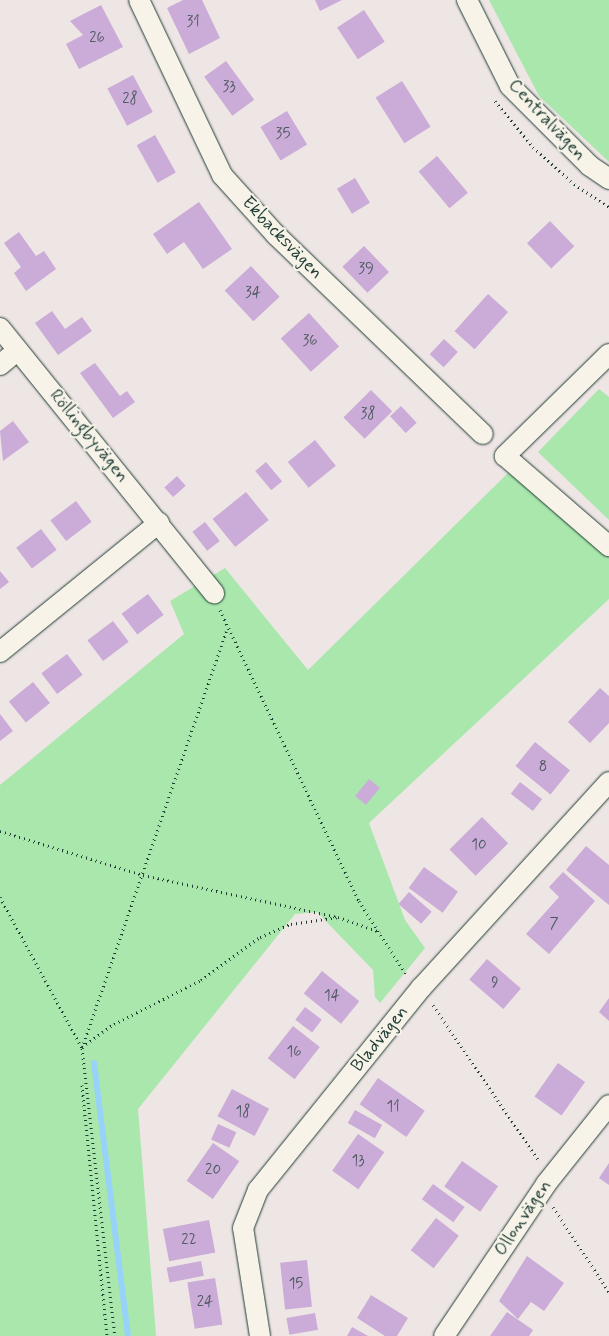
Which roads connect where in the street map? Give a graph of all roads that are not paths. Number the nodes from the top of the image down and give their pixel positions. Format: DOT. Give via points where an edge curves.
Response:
graph roads {
  1 [pos="139,0"];
  2 [pos="467,0"];
  3 [pos="609,178"];
  4 [pos="0,328"];
  5 [pos="18,350"];
  6 [pos="609,354"];
  7 [pos="0,365"];
  8 [pos="483,434"];
  9 [pos="160,523"];
  10 [pos="609,546"];
  11 [pos="214,593"];
  12 [pos="0,652"];
  13 [pos="609,782"];
  14 [pos="609,1105"];
  15 [pos="260,1336"];
  16 [pos="444,1336"];
  1 -- 8 [label="street, Ekbacksvägen" via="222,175 276,235"];
  2 -- 3 [label="street, Centralvägen" via="510,86 590,166"];
  4 -- 5 [label="street, Röllingbyvägen"];
  5 -- 7 [label="street"];
  5 -- 9 [label="street, Röllingbyvägen"];
  6 -- 10 [label="street" via="505,456"];
  9 -- 11 [label="street, Röllingbyvägen"];
  9 -- 12 [label="street"];
  13 -- 15 [label="street, Bladvägen" via="421,988 258,1190 243,1228"];
  14 -- 16 [label="street, Ollonvägen" via="546,1184"];
}
